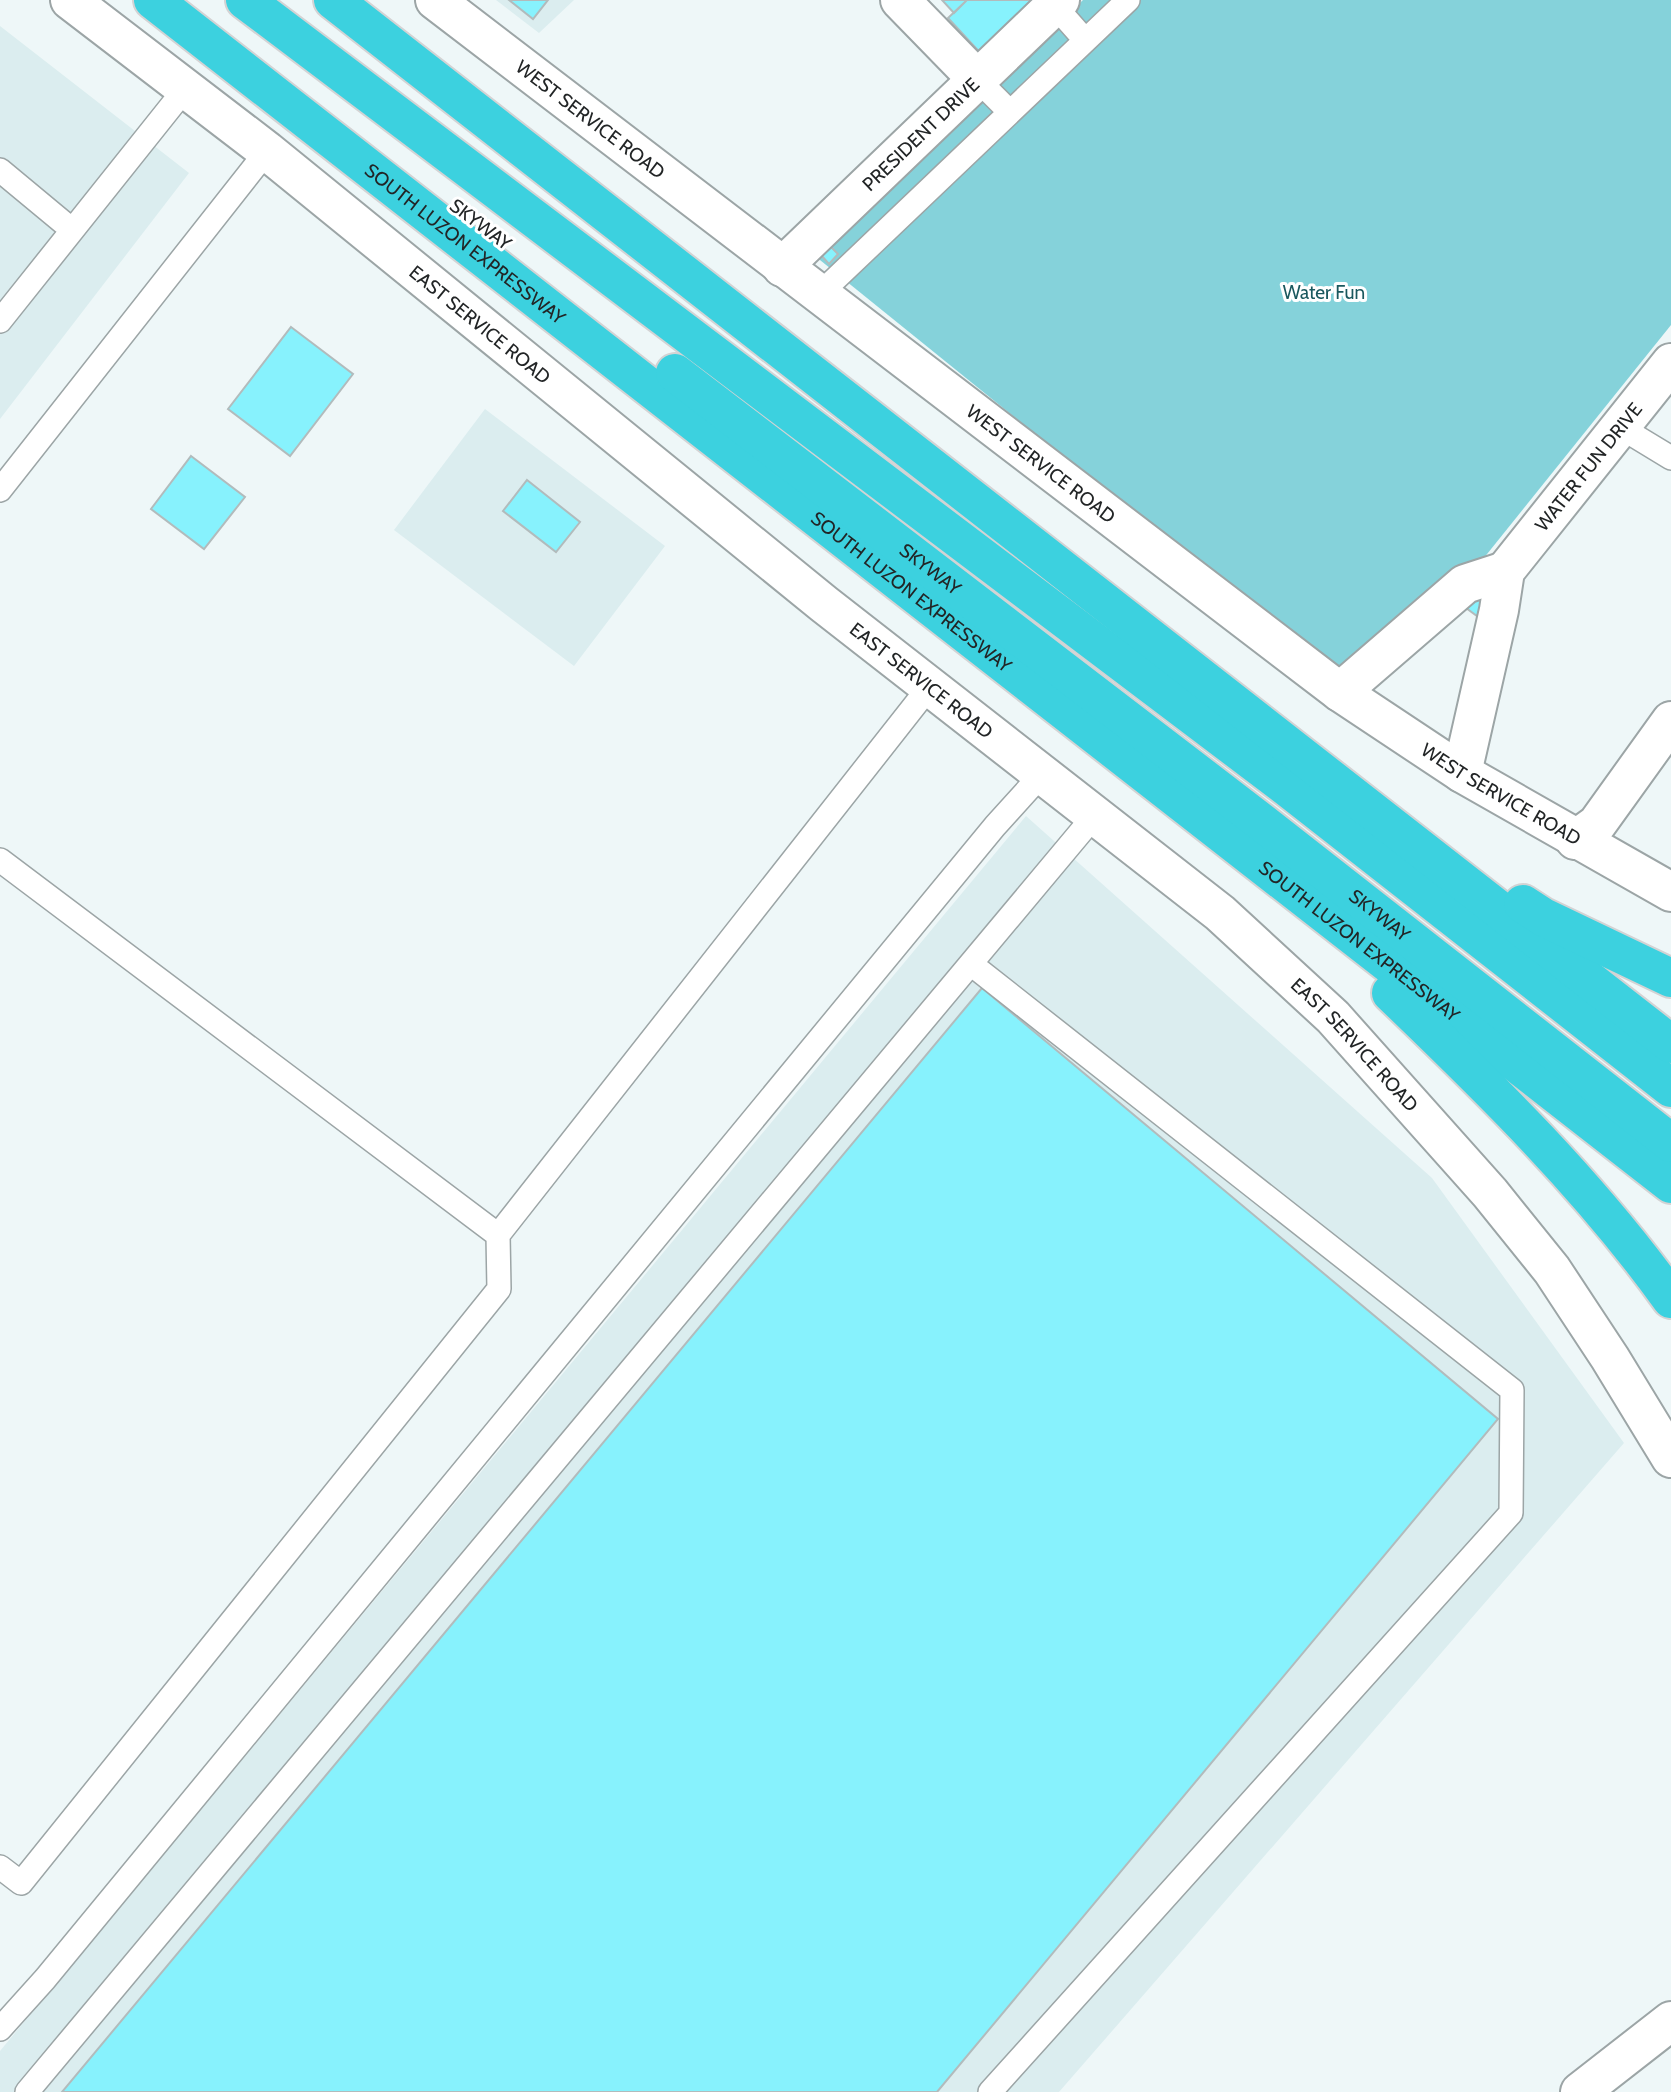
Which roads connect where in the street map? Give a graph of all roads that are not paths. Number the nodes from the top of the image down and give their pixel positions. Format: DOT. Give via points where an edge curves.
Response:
graph roads {
  1 [pos="70,0"];
  2 [pos="153,0"];
  3 [pos="187,0"];
  4 [pos="245,0"];
  5 [pos="333,0"];
  6 [pos="435,0"];
  7 [pos="900,0"];
  8 [pos="1128,0"];
  9 [pos="1057,3"];
  10 [pos="1085,40"];
  11 [pos="977,79"];
  12 [pos="185,89"];
  13 [pos="1010,112"];
  14 [pos="267,151"];
  15 [pos="0,170"];
  16 [pos="71,229"];
  17 [pos="782,267"];
  18 [pos="815,291"];
  19 [pos="0,321"];
  20 [pos="1671,363"];
  21 [pos="1620,427"];
  22 [pos="1671,458"];
  23 [pos="0,491"];
  24 [pos="1505,571"];
  25 [pos="930,686"];
  26 [pos="1340,692"];
  27 [pos="1671,721"];
  28 [pos="1295,750"];
  29 [pos="1462,773"];
  30 [pos="1042,774"];
  31 [pos="1095,815"];
  32 [pos="1575,840"];
  33 [pos="1241,848"];
  34 [pos="0,860"];
  35 [pos="1671,892"];
  36 [pos="971,964"];
  37 [pos="1671,978"];
  38 [pos="1671,1044"];
  39 [pos="1671,1088"];
  40 [pos="1671,1143"];
  41 [pos="1671,1184"];
  42 [pos="498,1235"];
  43 [pos="1671,1299"];
  44 [pos="1671,1458"];
  45 [pos="0,1867"];
  46 [pos="1671,2021"];
  47 [pos="0,2029"];
  48 [pos="27,2092"];
  49 [pos="990,2092"];
  50 [pos="1580,2092"];
  1 -- 12 [label="main road, EAST SERVICE ROAD"];
  2 -- 33 [label="highway, SOUTH LUZON EXPRESSWAY"];
  3 -- 40 [label="highway, SKYWAY" via="1249,812"];
  4 -- 39 [label="highway, SKYWAY" via="1288,788"];
  5 -- 28 [label="highway"];
  6 -- 17 [label="main road, WEST SERVICE ROAD"];
  7 -- 11 [label="main road"];
  8 -- 10 [label="lane"];
  9 -- 10 [label="lane"];
  9 -- 11 [label="main road, PRESIDENT DRIVE"];
  10 -- 13 [label="lane"];
  11 -- 13 [label="lane"];
  11 -- 17 [label="main road, PRESIDENT DRIVE"];
  12 -- 14 [label="main road, EAST SERVICE ROAD"];
  12 -- 16 [label="lane"];
  13 -- 18 [label="lane" via="830,284"];
  14 -- 23 [label="lane"];
  14 -- 25 [label="main road, EAST SERVICE ROAD"];
  15 -- 16 [label="lane"];
  16 -- 19 [label="lane"];
  17 -- 18 [label="main road, WEST SERVICE ROAD"];
  18 -- 26 [label="main road, WEST SERVICE ROAD"];
  20 -- 21 [label="main road, WATER FUN DRIVE"];
  21 -- 22 [label="lane"];
  21 -- 24 [label="main road, WATER FUN DRIVE"];
  24 -- 26 [label="main road" via="1465,584"];
  24 -- 29 [label="main road, WATER FUN DRIVE"];
  25 -- 30 [label="main road, EAST SERVICE ROAD"];
  25 -- 42 [label="lane"];
  26 -- 29 [label="main road, WEST SERVICE ROAD"];
  27 -- 32 [label="main road" via="1597,824"];
  28 -- 37 [label="highway" via="1543,918"];
  28 -- 38 [label="highway"];
  29 -- 32 [label="main road, WEST SERVICE ROAD"];
  30 -- 31 [label="main road, EAST SERVICE ROAD"];
  30 -- 47 [label="lane"];
  31 -- 36 [label="lane"];
  31 -- 44 [label="main road, EAST SERVICE ROAD" via="1220,913 1334,1017 1401,1090 1552,1270"];
  32 -- 35 [label="main road, WEST SERVICE ROAD"];
  33 -- 41 [label="highway, SOUTH LUZON EXPRESSWAY"];
  33 -- 43 [label="highway" via="1507,1104 1633,1245"];
  34 -- 42 [label="lane"];
  36 -- 48 [label="lane"];
  36 -- 49 [label="lane" via="1512,1390 1510,1513"];
  42 -- 45 [label="lane" via="499,1289 21,1883"];
  46 -- 50 [label="main road"];
}
